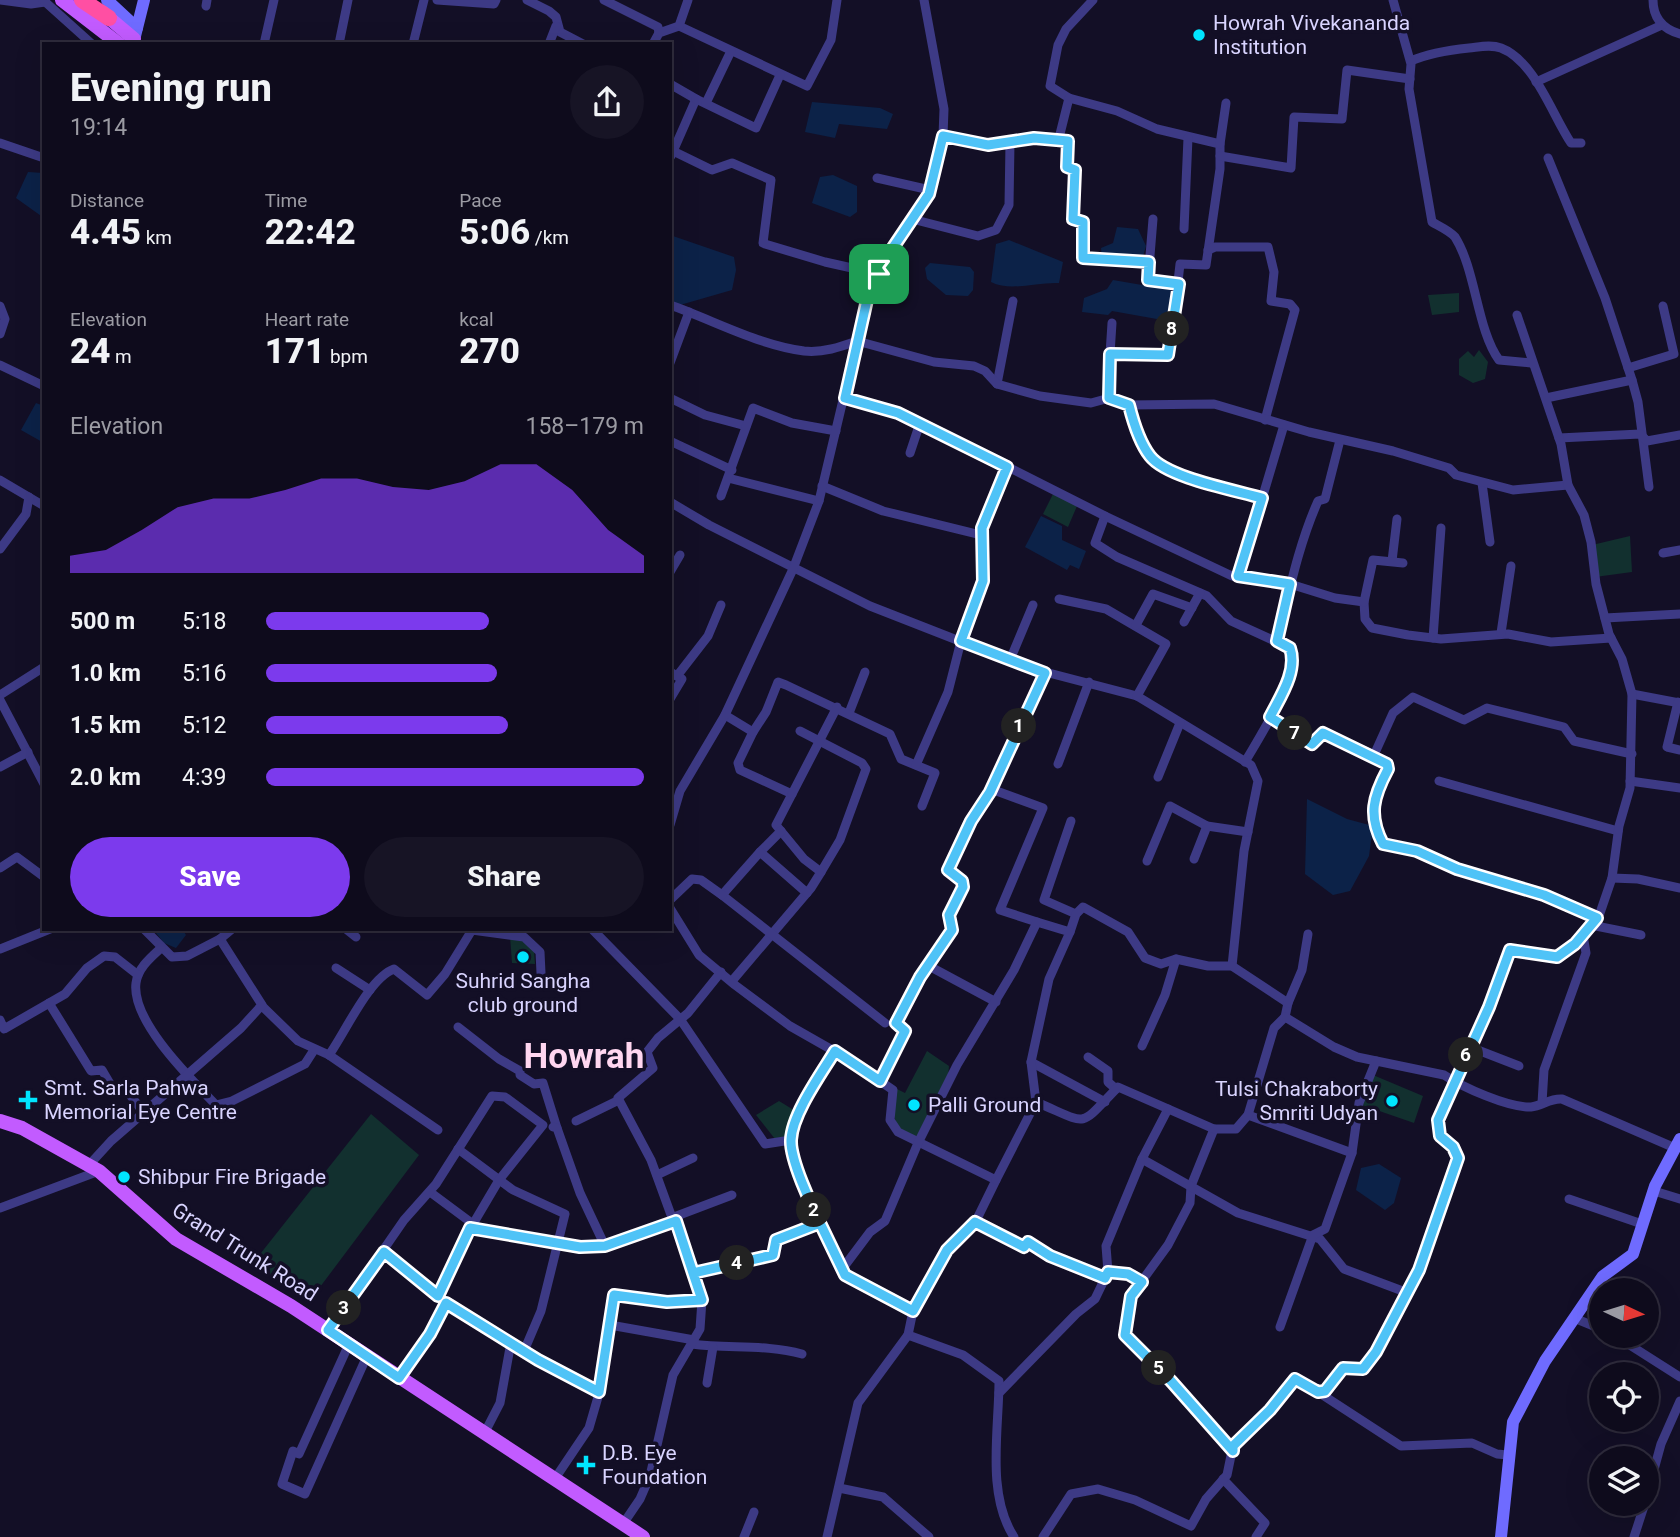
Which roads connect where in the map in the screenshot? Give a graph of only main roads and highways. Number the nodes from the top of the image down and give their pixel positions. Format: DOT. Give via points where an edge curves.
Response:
graph roads {
  1 [pos="62,0"];
  2 [pos="85,0"];
  3 [pos="107,0"];
  4 [pos="144,0"];
  5 [pos="109,19"];
  6 [pos="135,37"];
  7 [pos="116,42"];
  8 [pos="0,1121"];
  9 [pos="1678,1144"];
  10 [pos="643,1537"];
  11 [pos="1501,1537"];
  1 -- 7 [label="main road"];
  2 -- 5 [label="highway"];
  3 -- 6 [label="main road"];
  4 -- 6 [label="main road"];
  5 -- 6 [label="main road"];
  8 -- 10 [label="main road, Grand Trunk Road" via="22,1128 94,1168 176,1239 328,1330"];
  9 -- 11 [label="main road" via="1654,1191 1633,1254 1603,1276 1545,1361 1513,1422"];
}
